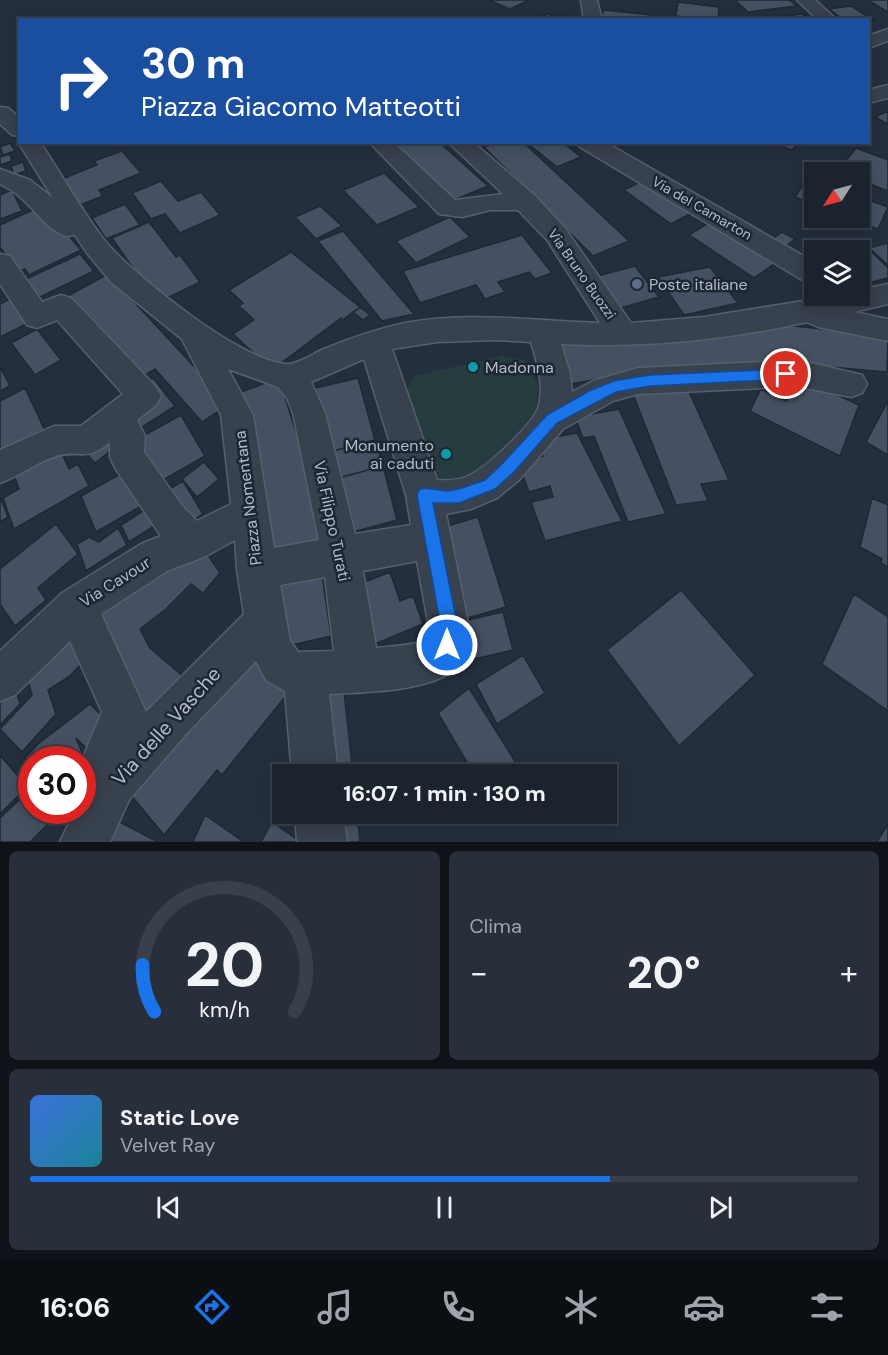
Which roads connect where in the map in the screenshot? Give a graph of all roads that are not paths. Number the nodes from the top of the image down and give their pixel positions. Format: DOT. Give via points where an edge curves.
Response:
graph roads {
  1 [pos="589,0"];
  2 [pos="806,0"];
  3 [pos="593,18"];
  4 [pos="827,18"];
  5 [pos="888,34"];
  6 [pos="870,42"];
  7 [pos="888,91"];
  8 [pos="870,96"];
  9 [pos="0,113"];
  10 [pos="18,128"];
  11 [pos="30,144"];
  12 [pos="382,144"];
  13 [pos="461,144"];
  14 [pos="591,144"];
  15 [pos="0,176"];
  16 [pos="526,202"];
  17 [pos="96,247"];
  18 [pos="0,263"];
  19 [pos="804,268"];
  20 [pos="9,293"];
  21 [pos="888,294"];
  22 [pos="870,296"];
  23 [pos="826,306"];
  24 [pos="804,313"];
  25 [pos="888,330"];
  26 [pos="542,332"];
  27 [pos="195,333"];
  28 [pos="623,334"];
  29 [pos="374,342"];
  30 [pos="289,378"];
  31 [pos="851,384"];
  32 [pos="118,416"];
  33 [pos="552,419"];
  34 [pos="0,467"];
  35 [pos="424,495"];
  36 [pos="250,513"];
  37 [pos="432,540"];
  38 [pos="193,543"];
  39 [pos="341,554"];
  40 [pos="256,570"];
  41 [pos="76,607"];
  42 [pos="264,622"];
  43 [pos="358,670"];
  44 [pos="295,672"];
  45 [pos="0,680"];
  46 [pos="313,764"];
  47 [pos="112,783"];
  48 [pos="320,824"];
  49 [pos="85,842"];
  50 [pos="321,842"];
  1 -- 3 [label="street"];
  2 -- 4 [label="street"];
  5 -- 6 [label="street"];
  7 -- 8 [label="street"];
  9 -- 10 [label="street"];
  11 -- 17 [label="street"];
  12 -- 16 [label="street" via="448,208"];
  13 -- 16 [label="street, Via Bruno Buozzi"];
  14 -- 19 [label="street, Via del Camarton"];
  15 -- 17 [label="street" via="29,189 49,211"];
  16 -- 28 [label="street, Via Bruno Buozzi" via="572,255"];
  17 -- 27 [label="street" via="142,293"];
  18 -- 20 [label="street"];
  20 -- 32 [label="street" via="37,317 61,306 145,396"];
  21 -- 22 [label="street"];
  23 -- 24 [label="street"];
  24 -- 25 [label="street"];
  24 -- 28 [label="street" via="719,327"];
  26 -- 28 [label="street"];
  26 -- 29 [label="street" via="440,330"];
  26 -- 33 [label="street" via="556,373"];
  27 -- 30 [label="street" via="232,357"];
  27 -- 36 [label="street, Piazza Nomentana" via="237,415"];
  29 -- 30 [label="street"];
  29 -- 35 [label="street"];
  30 -- 39 [label="street, Via Filippo Turati" via="307,405"];
  31 -- 33 [label="street" via="786,374 638,381 604,390"];
  32 -- 34 [label="street" via="87,441 54,441"];
  32 -- 38 [label="street" via="128,436 126,452 130,463 173,523"];
  33 -- 35 [label="street" via="490,484 459,496"];
  35 -- 37 [label="street"];
  36 -- 38 [label="street, Via Cavour"];
  36 -- 40 [label="street, Piazza Nomentana"];
  37 -- 39 [label="street"];
  37 -- 43 [label="street" via="449,628 447,645 428,662"];
  38 -- 41 [label="street, Via Cavour" via="155,556"];
  39 -- 40 [label="street"];
  39 -- 43 [label="street, Via Filippo Turati"];
  40 -- 42 [label="street, Piazza Nomentana"];
  41 -- 45 [label="street, Via Cavour"];
  41 -- 47 [label="street" via="124,711 100,775"];
  42 -- 44 [label="street, Piazza Nomentana" via="272,653"];
  42 -- 47 [label="street, Via delle Vasche"];
  43 -- 44 [label="street"];
  44 -- 46 [label="street"];
  47 -- 49 [label="street, Via delle Vasche"];
  48 -- 50 [label="street"];
}
